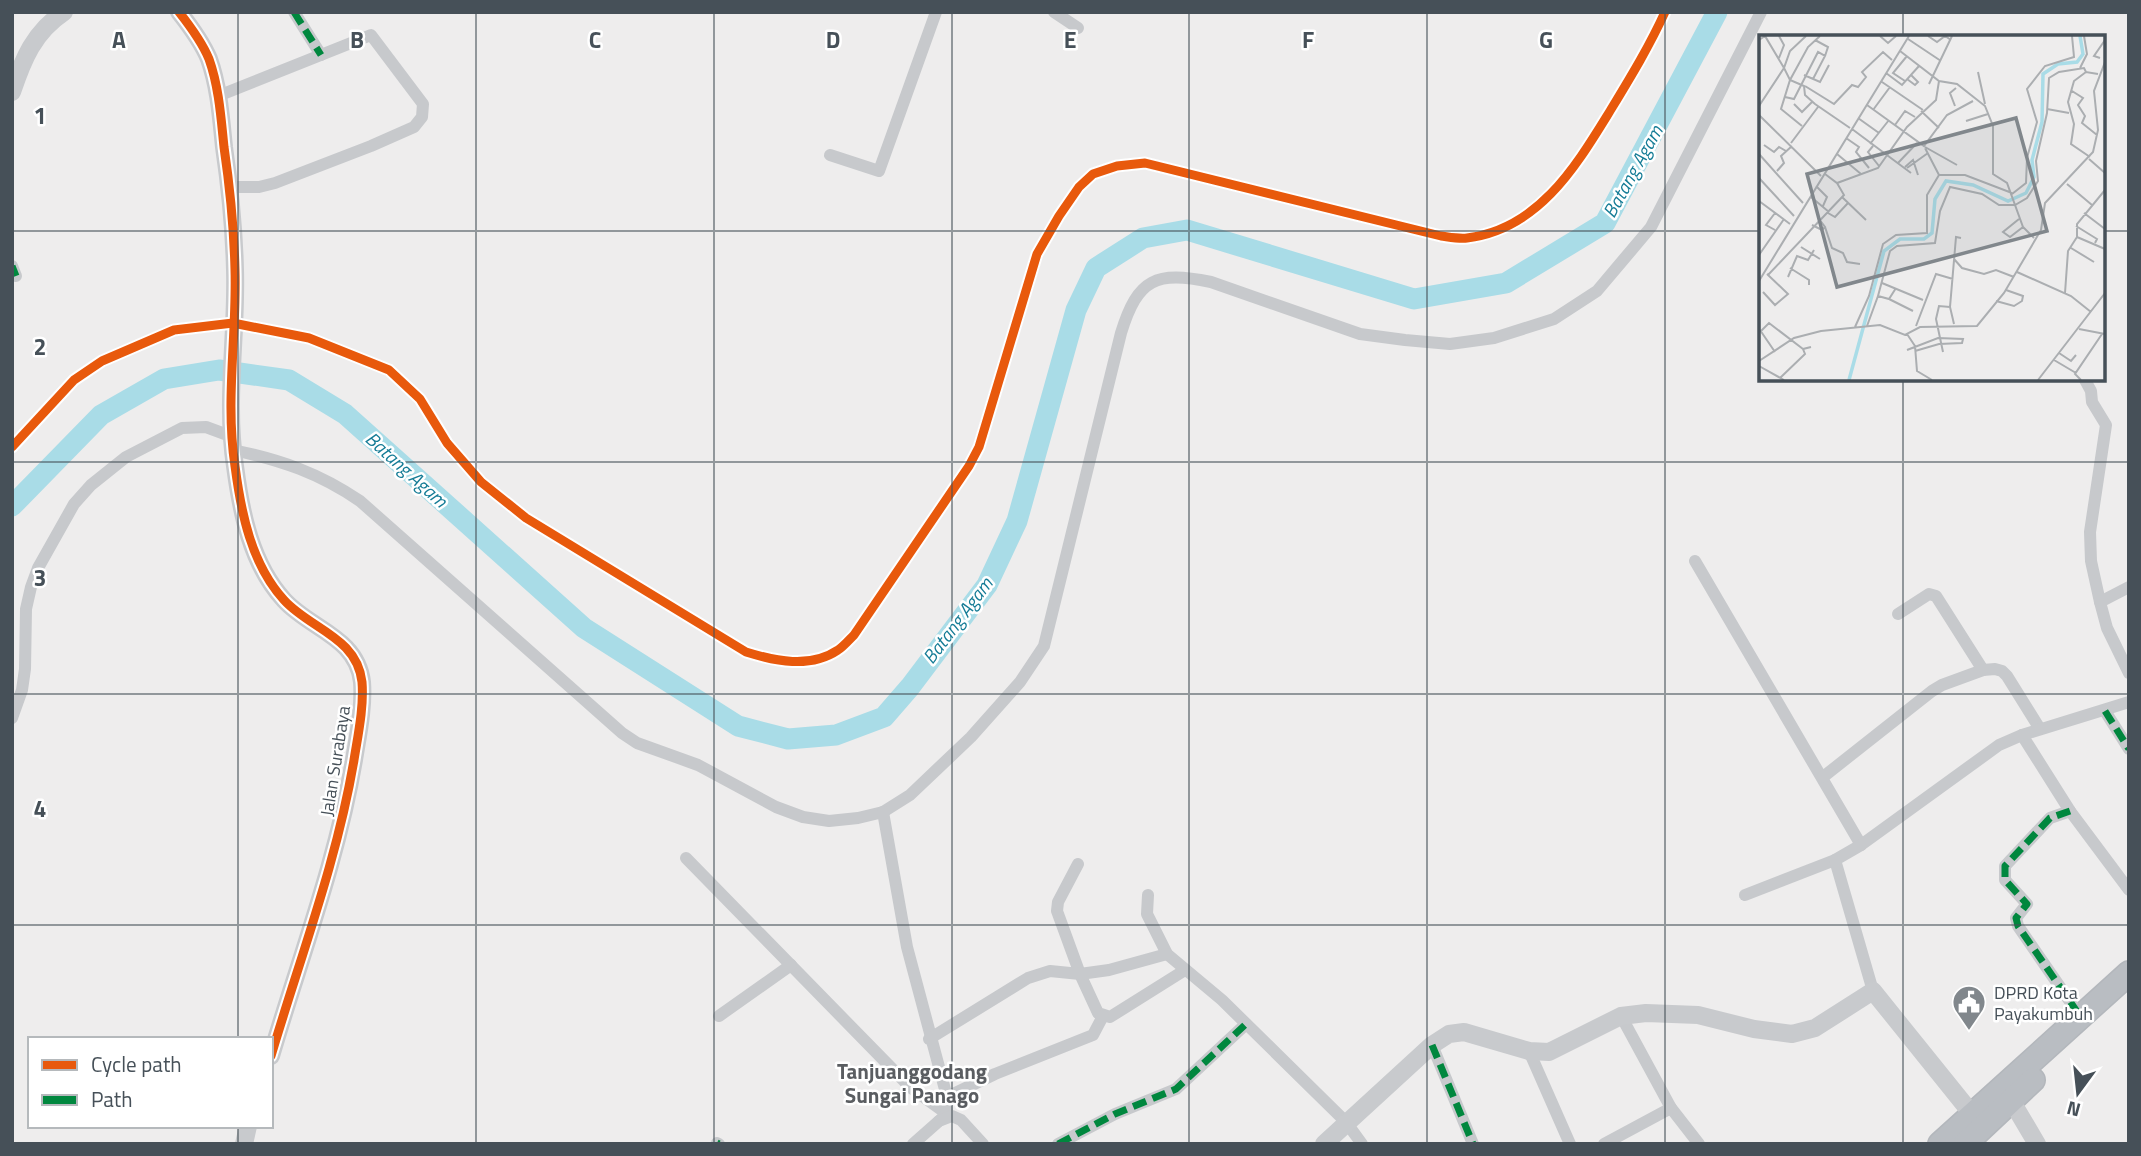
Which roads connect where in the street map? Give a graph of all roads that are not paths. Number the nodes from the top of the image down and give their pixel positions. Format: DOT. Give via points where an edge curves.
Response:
graph roads {
  1 [pos="64,12"];
  2 [pos="178,12"];
  3 [pos="294,12"];
  4 [pos="936,12"];
  5 [pos="1054,12"];
  6 [pos="1665,12"];
  7 [pos="1761,12"];
  8 [pos="1077,28"];
  9 [pos="321,55"];
  10 [pos="12,92"];
  11 [pos="218,96"];
  12 [pos="830,155"];
  13 [pos="229,187"];
  14 [pos="233,323"];
  15 [pos="2086,382"];
  16 [pos="233,437"];
  17 [pos="12,447"];
  18 [pos="1695,561"];
  19 [pos="2129,587"];
  20 [pos="2100,602"];
  21 [pos="1898,614"];
  22 [pos="1983,670"];
  23 [pos="2129,673"];
  24 [pos="2129,702"];
  25 [pos="2105,711"];
  26 [pos="12,718"];
  27 [pos="2040,729"];
  28 [pos="2022,735"];
  29 [pos="2129,750"];
  30 [pos="1823,777"];
  31 [pos="2070,811"];
  32 [pos="883,812"];
  33 [pos="1861,845"];
  34 [pos="686,858"];
  35 [pos="1835,860"];
  36 [pos="1078,864"];
  37 [pos="2129,890"];
  38 [pos="1148,895"];
  39 [pos="1745,895"];
  40 [pos="1167,954"];
  41 [pos="791,965"];
  42 [pos="1185,970"];
  43 [pos="2129,973"];
  44 [pos="1080,974"];
  45 [pos="1873,991"];
  46 [pos="2129,994"];
  47 [pos="719,1016"];
  48 [pos="1103,1016"];
  49 [pos="1622,1016"];
  50 [pos="2080,1016"];
  51 [pos="1246,1024"];
  52 [pos="929,1039"];
  53 [pos="1432,1045"];
  54 [pos="273,1049"];
  55 [pos="1530,1051"];
  56 [pos="947,1097"];
  57 [pos="2011,1100"];
  58 [pos="1671,1108"];
  59 [pos="1972,1114"];
  60 [pos="943,1117"];
  61 [pos="1346,1122"];
  62 [pos="913,1144"];
  63 [pos="983,1144"];
  64 [pos="1058,1144"];
  65 [pos="1324,1144"];
  66 [pos="1362,1144"];
  67 [pos="1472,1144"];
  68 [pos="1570,1144"];
  69 [pos="1604,1144"];
  70 [pos="1699,1144"];
  71 [pos="1940,1144"];
  72 [pos="1965,1144"];
  73 [pos="2037,1144"];
  1 -- 10 [label="street" via="32,42"];
  2 -- 11 [label="street, Jalan Surabaya" via="209,59"];
  3 -- 9 [label="street"];
  4 -- 12 [label="street" via="878,171"];
  5 -- 8 [label="street"];
  6 -- 14 [label="street" via="1648,49 1578,163 1541,204 1505,227 1466,238 1441,236 1146,163 1093,174 1065,206 1037,254 979,447 969,466 854,635 837,651 807,662 774,661 746,652 526,518 481,482 447,443 420,399 389,370 309,338"];
  7 -- 32 [label="street" via="1651,228 1597,292 1555,319 1493,338 1450,344 1350,331 1186,277 1147,284 1134,299 1121,333 1044,646 1020,682 971,737 910,795"];
  9 -- 11 [label="street"];
  9 -- 13 [label="street" via="366,36 375,38 423,104 422,117 408,130 275,183"];
  11 -- 13 [label="street, Jalan Surabaya"];
  13 -- 14 [label="street, Jalan Surabaya" via="235,270"];
  14 -- 16 [label="street, Jalan Surabaya"];
  14 -- 17 [label="street" via="174,330 102,361 74,380"];
  15 -- 20 [label="street" via="2106,425 2090,532"];
  16 -- 26 [label="street" via="206,427 182,428 126,457 74,504 31,587 23,680"];
  16 -- 32 [label="street" via="261,456 332,482 360,501 637,743 698,765 803,817 829,821"];
  16 -- 54 [label="street, Jalan Surabaya" via="234,465 253,551 267,578 285,602 346,646 362,682 359,727 338,837"];
  18 -- 30 [label="street"];
  19 -- 20 [label="street"];
  20 -- 23 [label="street"];
  21 -- 22 [label="street" via="1929,594 1936,596"];
  22 -- 27 [label="street" via="1995,669 2007,677"];
  22 -- 30 [label="street" via="1932,691"];
  24 -- 25 [label="street"];
  25 -- 27 [label="street"];
  25 -- 29 [label="street"];
  27 -- 28 [label="street"];
  28 -- 31 [label="street"];
  28 -- 33 [label="street"];
  30 -- 33 [label="street"];
  31 -- 37 [label="street"];
  31 -- 50 [label="street" via="2050,818 2041,827 2005,866 2005,880 2027,904 2016,918 2018,926"];
  32 -- 52 [label="street"];
  33 -- 35 [label="street"];
  34 -- 41 [label="street"];
  35 -- 39 [label="street"];
  35 -- 45 [label="street"];
  36 -- 44 [label="street" via="1056,911"];
  38 -- 40 [label="street" via="1147,914"];
  40 -- 42 [label="street"];
  40 -- 44 [label="street"];
  41 -- 47 [label="street"];
  41 -- 60 [label="street"];
  42 -- 48 [label="street" via="1110,1017"];
  42 -- 51 [label="street"];
  43 -- 50 [label="highway"];
  44 -- 48 [label="street"];
  44 -- 52 [label="street" via="1049,971 1028,978"];
  45 -- 49 [label="street" via="1815,1028 1792,1034 1678,1013"];
  45 -- 59 [label="street"];
  46 -- 57 [label="highway"];
  48 -- 56 [label="street" via="1093,1035"];
  49 -- 55 [label="street" via="1549,1052"];
  49 -- 58 [label="street"];
  50 -- 59 [label="highway"];
  51 -- 61 [label="street"];
  51 -- 64 [label="street" via="1176,1089"];
  52 -- 56 [label="street"];
  53 -- 55 [label="street" via="1449,1034 1464,1032"];
  53 -- 61 [label="street"];
  53 -- 67 [label="street"];
  55 -- 68 [label="street"];
  56 -- 60 [label="street"];
  57 -- 72 [label="highway"];
  57 -- 73 [label="street"];
  58 -- 69 [label="street"];
  58 -- 70 [label="street"];
  59 -- 71 [label="highway"];
  60 -- 62 [label="street"];
  60 -- 63 [label="street" via="957,1117"];
  61 -- 65 [label="street"];
  61 -- 66 [label="street"];
}
